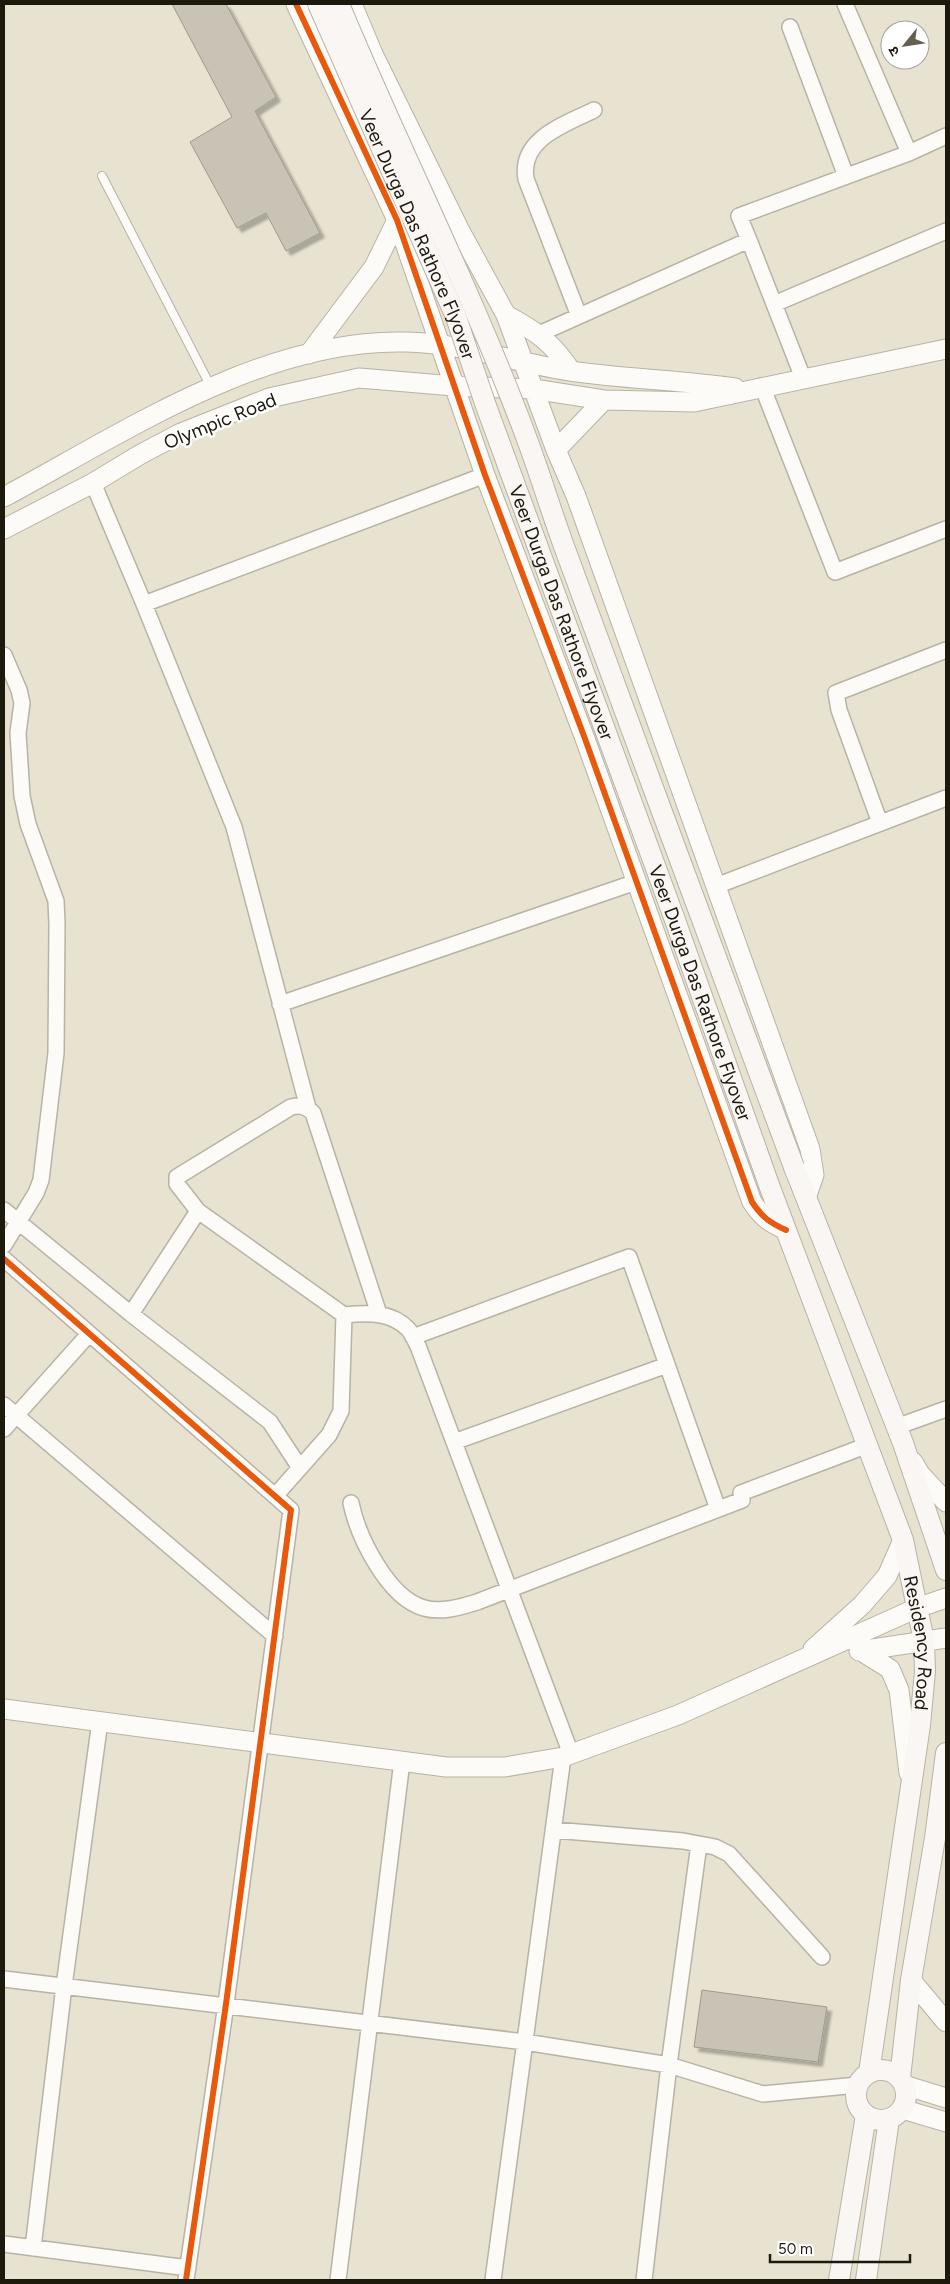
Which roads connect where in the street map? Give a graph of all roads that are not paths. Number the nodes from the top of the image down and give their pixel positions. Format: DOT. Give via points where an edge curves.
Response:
graph roads {
  1 [pos="296,4"];
  2 [pos="318,4"];
  3 [pos="340,4"];
  4 [pos="352,4"];
  5 [pos="845,4"];
  6 [pos="790,27"];
  7 [pos="594,110"];
  8 [pos="946,136"];
  9 [pos="909,153"];
  10 [pos="102,176"];
  11 [pos="846,176"];
  12 [pos="449,206"];
  13 [pos="397,220"];
  14 [pos="946,231"];
  15 [pos="749,240"];
  16 [pos="774,304"];
  17 [pos="506,315"];
  18 [pos="579,316"];
  19 [pos="539,334"];
  20 [pos="441,345"];
  21 [pos="946,349"];
  22 [pos="309,354"];
  23 [pos="523,362"];
  24 [pos="571,371"];
  25 [pos="803,378"];
  26 [pos="454,386"];
  27 [pos="211,387"];
  28 [pos="754,388"];
  29 [pos="533,389"];
  30 [pos="604,400"];
  31 [pos="556,450"];
  32 [pos="485,475"];
  33 [pos="93,483"];
  34 [pos="4,497"];
  35 [pos="4,529"];
  36 [pos="946,529"];
  37 [pos="144,604"];
  38 [pos="946,650"];
  39 [pos="4,655"];
  40 [pos="946,798"];
  41 [pos="880,823"];
  42 [pos="636,882"];
  43 [pos="716,886"];
  44 [pos="280,1004"];
  45 [pos="308,1108"];
  46 [pos="806,1198"];
  47 [pos="4,1210"];
  48 [pos="198,1211"];
  49 [pos="20,1222"];
  50 [pos="786,1230"];
  51 [pos="4,1246"];
  52 [pos="4,1259"];
  53 [pos="131,1314"];
  54 [pos="379,1314"];
  55 [pos="344,1316"];
  56 [pos="89,1334"];
  57 [pos="412,1336"];
  58 [pos="668,1365"];
  59 [pos="4,1405"];
  60 [pos="946,1409"];
  61 [pos="16,1416"];
  62 [pos="4,1429"];
  63 [pos="899,1435"];
  64 [pos="454,1442"];
  65 [pos="868,1445"];
  66 [pos="300,1468"];
  67 [pos="275,1496"];
  68 [pos="946,1502"];
  69 [pos="351,1503"];
  70 [pos="718,1510"];
  71 [pos="903,1540"];
  72 [pos="946,1570"];
  73 [pos="509,1589"];
  74 [pos="946,1598"];
  75 [pos="917,1608"];
  76 [pos="275,1636"];
  77 [pos="946,1638"];
  78 [pos="924,1641"];
  79 [pos="861,1651"];
  80 [pos="801,1660"];
  81 [pos="4,1709"];
  82 [pos="100,1721"];
  83 [pos="262,1742"];
  84 [pos="946,1753"];
  85 [pos="567,1755"];
  86 [pos="402,1761"];
  87 [pos="910,1789"];
  88 [pos="554,1830"];
  89 [pos="699,1844"];
  90 [pos="822,1957"];
  91 [pos="4,1979"];
  92 [pos="910,1980"];
  93 [pos="64,1986"];
  94 [pos="226,2004"];
  95 [pos="371,2022"];
  96 [pos="946,2022"];
  97 [pos="525,2042"];
  98 [pos="669,2064"];
  99 [pos="864,2079"];
  100 [pos="902,2082"];
  101 [pos="946,2098"];
  102 [pos="896,2114"];
  103 [pos="866,2115"];
  104 [pos="946,2122"];
  105 [pos="4,2244"];
  106 [pos="33,2248"];
  107 [pos="187,2274"];
  108 [pos="338,2280"];
  109 [pos="493,2280"];
  110 [pos="644,2280"];
  111 [pos="839,2280"];
  112 [pos="866,2280"];
  1 -- 13 [label="street"];
  2 -- 50 [label="main road, Veer Durga Das Rathore Flyover, bridge" via="462,332 486,406"];
  3 -- 46 [label="main road, Veer Durga Das Rathore Flyover, bridge" via="377,96 449,249 528,441 687,883"];
  4 -- 12 [label="street" via="373,54"];
  5 -- 9 [label="street"];
  6 -- 11 [label="street"];
  7 -- 18 [label="street" via="540,140 528,154 524,167"];
  8 -- 9 [label="street"];
  9 -- 11 [label="street"];
  10 -- 27 [label="lane"];
  11 -- 15 [label="street" via="739,216"];
  12 -- 13 [label="street"];
  12 -- 17 [label="street"];
  13 -- 20 [label="street"];
  13 -- 22 [label="street" via="374,266"];
  14 -- 16 [label="street"];
  15 -- 16 [label="street"];
  15 -- 18 [label="street"];
  16 -- 25 [label="street"];
  17 -- 19 [label="street"];
  17 -- 23 [label="street"];
  18 -- 19 [label="street"];
  19 -- 24 [label="street" via="560,354"];
  20 -- 22 [label="street, Olympic Road" via="406,342"];
  20 -- 23 [label="street, Olympic Road"];
  20 -- 26 [label="street"];
  21 -- 25 [label="street, Olympic Road"];
  22 -- 27 [label="street, Olympic Road" via="259,368"];
  23 -- 24 [label="street, Olympic Road"];
  23 -- 29 [label="street"];
  24 -- 28 [label="street, Olympic Road"];
  25 -- 28 [label="street, Olympic Road"];
  26 -- 29 [label="street, Olympic Road"];
  26 -- 32 [label="street"];
  26 -- 33 [label="street, Olympic Road" via="359,378 269,398 181,433"];
  27 -- 34 [label="street, Olympic Road"];
  28 -- 30 [label="street, Olympic Road" via="694,402"];
  28 -- 36 [label="street" via="835,572"];
  29 -- 30 [label="street, Olympic Road"];
  29 -- 31 [label="street"];
  30 -- 31 [label="street"];
  31 -- 43 [label="street" via="607,579"];
  32 -- 37 [label="street"];
  32 -- 42 [label="street"];
  33 -- 35 [label="street, Olympic Road"];
  33 -- 37 [label="street"];
  37 -- 44 [label="street" via="234,826"];
  38 -- 41 [label="street" via="836,693 839,710"];
  39 -- 49 [label="street" via="22,703 18,732 22,796 56,901 58,924 56,1053 41,1180"];
  40 -- 41 [label="street"];
  41 -- 43 [label="street"];
  42 -- 44 [label="street"];
  42 -- 50 [label="street" via="752,1202 761,1216"];
  43 -- 46 [label="street" via="812,1156 814,1175"];
  44 -- 45 [label="street"];
  45 -- 48 [label="street" via="291,1107 177,1177 177,1184"];
  45 -- 54 [label="street"];
  46 -- 63 [label="main road, Residency Road"];
  47 -- 49 [label="street"];
  48 -- 53 [label="street"];
  48 -- 55 [label="street"];
  49 -- 51 [label="street"];
  49 -- 53 [label="street"];
  50 -- 65 [label="main road, Residency Road"];
  52 -- 56 [label="street"];
  53 -- 66 [label="street" via="270,1422"];
  54 -- 55 [label="street"];
  54 -- 57 [label="street" via="408,1329"];
  55 -- 66 [label="street" via="341,1411 329,1435"];
  56 -- 61 [label="street"];
  56 -- 67 [label="street"];
  57 -- 58 [label="street" via="629,1257"];
  57 -- 64 [label="street"];
  58 -- 64 [label="street"];
  58 -- 70 [label="street"];
  59 -- 61 [label="street"];
  60 -- 63 [label="street"];
  61 -- 62 [label="street"];
  61 -- 76 [label="street"];
  63 -- 68 [label="street" via="920,1474"];
  63 -- 72 [label="main road, Residency Road"];
  64 -- 73 [label="street"];
  65 -- 70 [label="street" via="741,1493 742,1500"];
  65 -- 71 [label="main road, Residency Road"];
  66 -- 67 [label="street"];
  67 -- 76 [label="street" via="291,1510"];
  69 -- 73 [label="street" via="368,1552 385,1577 412,1603 423,1608 450,1609"];
  70 -- 73 [label="street"];
  71 -- 75 [label="main road, Residency Road"];
  71 -- 80 [label="street" via="887,1576 862,1605"];
  73 -- 85 [label="street"];
  74 -- 75 [label="street"];
  75 -- 78 [label="main road, Residency Road"];
  75 -- 80 [label="street"];
  76 -- 83 [label="street"];
  77 -- 78 [label="street"];
  78 -- 79 [label="street"];
  78 -- 87 [label="main road, Residency Road" via="920,1725"];
  79 -- 80 [label="street"];
  79 -- 87 [label="street" via="890,1669 899,1690"];
  80 -- 85 [label="street" via="678,1715"];
  81 -- 82 [label="street"];
  82 -- 83 [label="street"];
  82 -- 93 [label="street"];
  83 -- 86 [label="street"];
  83 -- 94 [label="street"];
  84 -- 92 [label="main road" via="938,1840"];
  85 -- 86 [label="street" via="505,1767 446,1767"];
  85 -- 88 [label="street"];
  86 -- 95 [label="street"];
  87 -- 99 [label="main road, Residency Road"];
  88 -- 89 [label="street"];
  88 -- 97 [label="street"];
  89 -- 90 [label="street" via="729,1854"];
  89 -- 98 [label="street"];
  91 -- 93 [label="street"];
  92 -- 96 [label="street"];
  92 -- 100 [label="main road"];
  93 -- 94 [label="street"];
  93 -- 106 [label="street"];
  94 -- 95 [label="street"];
  94 -- 107 [label="street"];
  95 -- 97 [label="street"];
  95 -- 108 [label="street"];
  97 -- 98 [label="street"];
  97 -- 109 [label="street"];
  98 -- 99 [label="street" via="762,2094"];
  98 -- 110 [label="street"];
  99 -- 100 [label="main road" via="885,2070"];
  99 -- 103 [label="main road" via="857,2101"];
  100 -- 101 [label="street"];
  100 -- 102 [label="main road" via="906,2101"];
  102 -- 103 [label="main road" via="873,2119"];
  102 -- 104 [label="street"];
  102 -- 112 [label="main road"];
  103 -- 111 [label="main road"];
  105 -- 106 [label="street"];
  106 -- 107 [label="street"];
}
